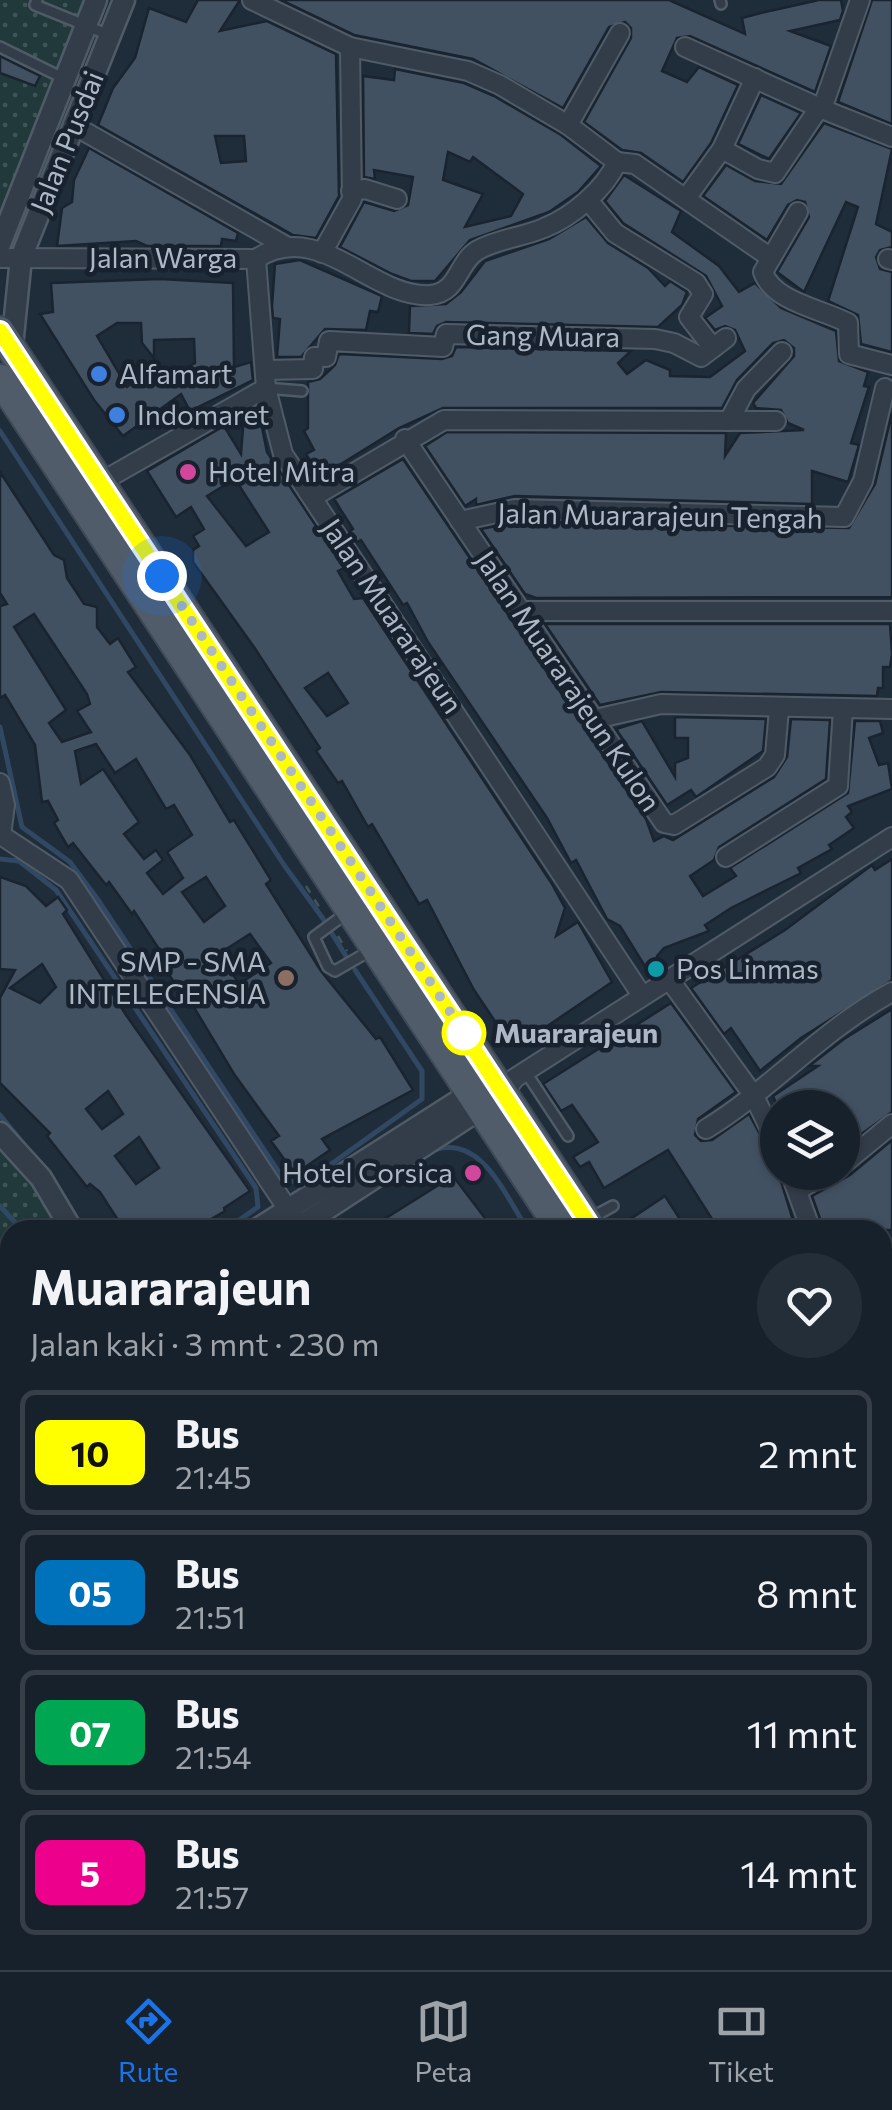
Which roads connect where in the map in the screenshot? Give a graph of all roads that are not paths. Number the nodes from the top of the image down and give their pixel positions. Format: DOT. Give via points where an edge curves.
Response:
graph roads {
  1 [pos="23,0"];
  2 [pos="96,0"];
  3 [pos="124,0"];
  4 [pos="252,0"];
  5 [pos="860,0"];
  6 [pos="36,2"];
  7 [pos="86,26"];
  8 [pos="620,33"];
  9 [pos="110,35"];
  10 [pos="0,47"];
  11 [pos="350,47"];
  12 [pos="685,48"];
  13 [pos="755,78"];
  14 [pos="65,79"];
  15 [pos="821,109"];
  16 [pos="568,124"];
  17 [pos="73,125"];
  18 [pos="892,137"];
  19 [pos="722,149"];
  20 [pos="618,162"];
  21 [pos="351,191"];
  22 [pos="687,198"];
  23 [pos="398,199"];
  24 [pos="588,200"];
  25 [pos="798,212"];
  26 [pos="0,244"];
  27 [pos="286,246"];
  28 [pos="322,253"];
  29 [pos="11,258"];
  30 [pos="770,258"];
  31 [pos="256,259"];
  32 [pos="6,338"];
  33 [pos="782,352"];
  34 [pos="892,365"];
  35 [pos="266,379"];
  36 [pos="885,388"];
  37 [pos="3,389"];
  38 [pos="302,390"];
  39 [pos="734,409"];
  40 [pos="776,421"];
  41 [pos="405,440"];
  42 [pos="101,482"];
  43 [pos="313,497"];
  44 [pos="460,521"];
  45 [pos="520,610"];
  46 [pos="892,611"];
  47 [pos="192,645"];
  48 [pos="843,708"];
  49 [pos="779,709"];
  50 [pos="892,709"];
  51 [pos="591,720"];
  52 [pos="0,783"];
  53 [pos="1,836"];
  54 [pos="892,837"];
  55 [pos="726,857"];
  56 [pos="350,910"];
  57 [pos="375,947"];
  58 [pos="669,979"];
  59 [pos="892,992"];
  60 [pos="641,994"];
  61 [pos="498,1087"];
  62 [pos="754,1096"];
  63 [pos="760,1108"];
  64 [pos="892,1124"];
  65 [pos="706,1129"];
  66 [pos="0,1133"];
  67 [pos="568,1136"];
  68 [pos="860,1150"];
  69 [pos="797,1190"];
  70 [pos="613,1206"];
  71 [pos="66,1220"];
  72 [pos="292,1220"];
  73 [pos="296,1220"];
  74 [pos="576,1220"];
  75 [pos="591,1220"];
  76 [pos="808,1220"];
  1 -- 6 [label="lane"];
  2 -- 7 [label="street"];
  3 -- 9 [label="street, Jalan Pusdai"];
  4 -- 11 [label="street"];
  5 -- 15 [label="street"];
  6 -- 7 [label="lane"];
  7 -- 9 [label="lane"];
  7 -- 14 [label="street"];
  8 -- 16 [label="street"];
  9 -- 17 [label="street, Jalan Pusdai"];
  10 -- 14 [label="lane"];
  11 -- 16 [label="street" via="468,70"];
  11 -- 21 [label="street"];
  12 -- 13 [label="street"];
  13 -- 15 [label="street"];
  13 -- 19 [label="street"];
  14 -- 26 [label="street"];
  15 -- 18 [label="street"];
  15 -- 19 [label="street" via="775,173"];
  16 -- 20 [label="street"];
  17 -- 27 [label="street"];
  17 -- 29 [label="street, Jalan Pusdai"];
  19 -- 22 [label="street"];
  20 -- 22 [label="street" via="635,164"];
  20 -- 24 [label="street"];
  21 -- 23 [label="street"];
  21 -- 28 [label="street" via="351,204"];
  22 -- 30 [label="street"];
  24 -- 28 [label="street" via="548,227 476,251 455,284 428,295"];
  24 -- 35 [label="street, Gang Muara" via="616,233 696,283 703,294 689,317 720,343 698,358 655,339 446,334 443,348 329,341 326,357 314,358 313,370"];
  25 -- 30 [label="street"];
  27 -- 28 [label="street"];
  27 -- 31 [label="street"];
  29 -- 31 [label="street, Jalan Warga"];
  29 -- 32 [label="street, Jalan Pusdai"];
  30 -- 34 [label="street" via="763,275 779,291 848,323 849,354"];
  31 -- 35 [label="street, Jalan Warga"];
  32 -- 42 [label="main road"];
  33 -- 39 [label="street"];
  35 -- 38 [label="lane"];
  35 -- 42 [label="street"];
  35 -- 43 [label="street, Jalan Muararajeun" via="282,454"];
  36 -- 44 [label="street, Jalan Muararajeun Tengah" via="850,513 832,519 515,510"];
  37 -- 47 [label="main road"];
  39 -- 40 [label="street"];
  39 -- 41 [label="street" via="460,418"];
  41 -- 43 [label="street"];
  41 -- 44 [label="street, Jalan Muararajeun Kulon"];
  42 -- 47 [label="main road"];
  43 -- 60 [label="street, Jalan Muararajeun"];
  44 -- 45 [label="street, Jalan Muararajeun Kulon"];
  45 -- 46 [label="street"];
  45 -- 51 [label="street, Jalan Muararajeun Kulon"];
  47 -- 56 [label="main road"];
  47 -- 61 [label="main road"];
  48 -- 49 [label="street"];
  48 -- 50 [label="street"];
  48 -- 55 [label="street" via="838,786"];
  49 -- 51 [label="street" via="660,704"];
  49 -- 51 [label="street, Jalan Muararajeun Kulon" via="775,755 767,767 674,825 664,823"];
  52 -- 53 [label="street"];
  53 -- 72 [label="street" via="69,880"];
  54 -- 58 [label="street"];
  56 -- 57 [label="main road"];
  56 -- 57 [label="lane" via="314,937 328,967 339,970"];
  57 -- 61 [label="main road"];
  58 -- 60 [label="street"];
  58 -- 62 [label="street"];
  59 -- 62 [label="street" via="837,1026"];
  60 -- 61 [label="street"];
  61 -- 67 [label="lane"];
  61 -- 73 [label="street"];
  61 -- 74 [label="main road"];
  62 -- 63 [label="street"];
  62 -- 65 [label="street"];
  64 -- 68 [label="street"];
  66 -- 71 [label="street"];
  69 -- 76 [label="street"];
  70 -- 75 [label="lane"];
}
